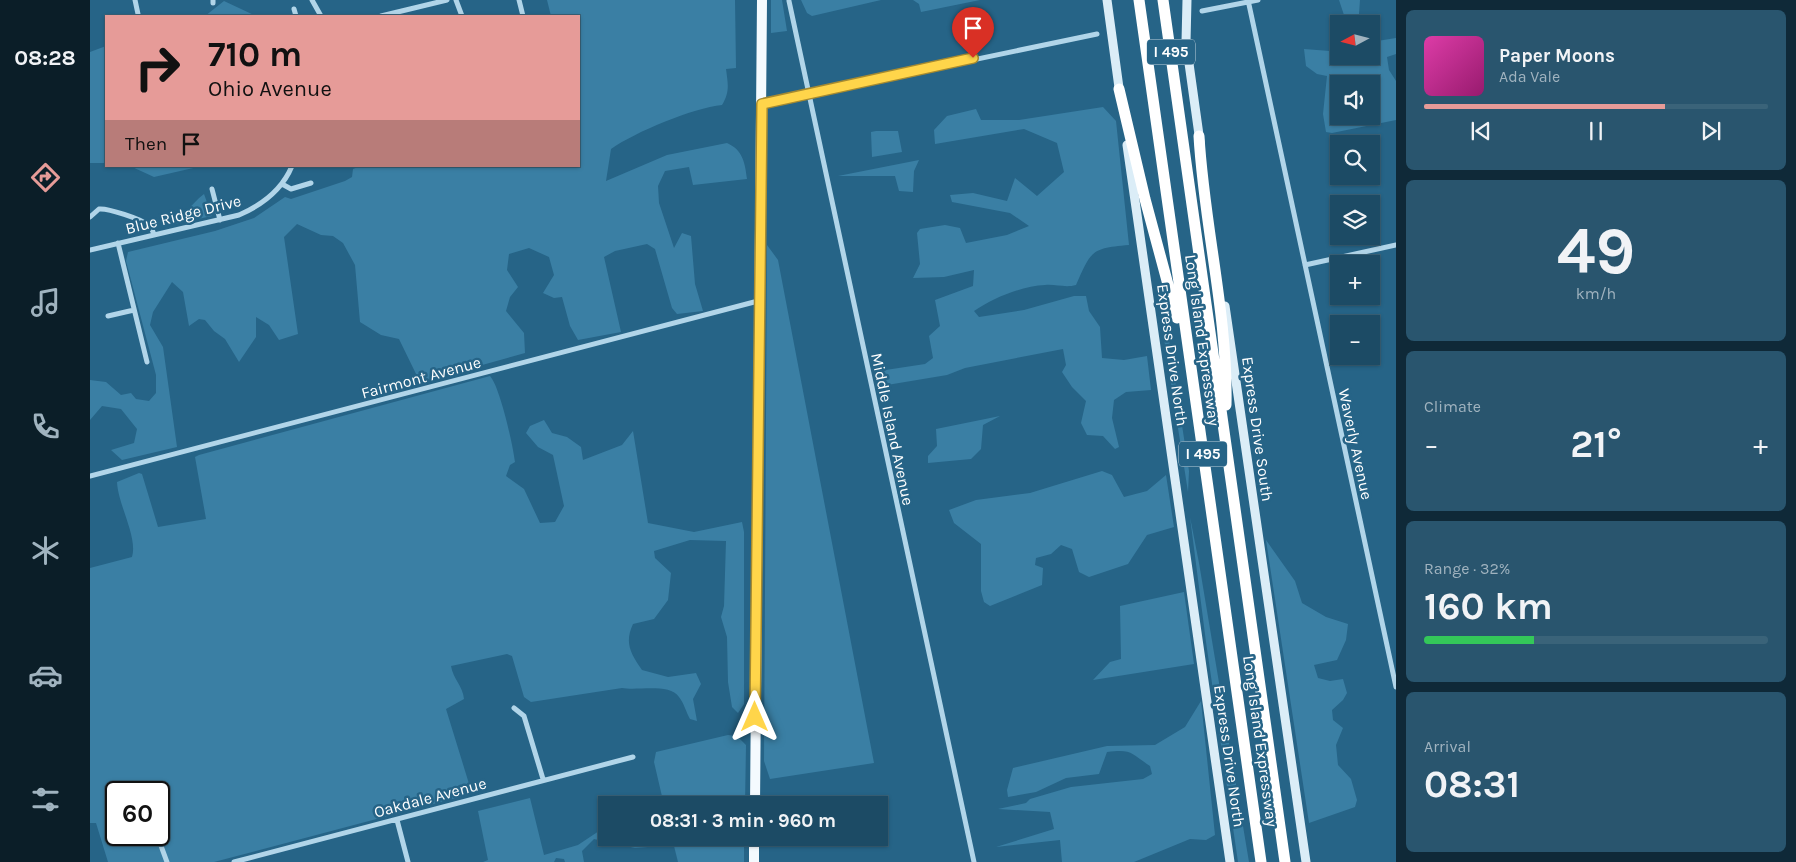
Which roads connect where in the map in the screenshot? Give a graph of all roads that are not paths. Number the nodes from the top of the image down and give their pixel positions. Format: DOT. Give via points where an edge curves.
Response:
graph roads {
  1 [pos="136,0"];
  2 [pos="421,0"];
  3 [pos="447,0"];
  4 [pos="456,0"];
  5 [pos="519,0"];
  6 [pos="762,0"];
  7 [pos="1106,0"];
  8 [pos="1139,0"];
  9 [pos="1164,0"];
  10 [pos="1187,0"];
  11 [pos="1258,0"];
  12 [pos="315,1"];
  13 [pos="789,1"];
  14 [pos="1248,1"];
  15 [pos="423,7"];
  16 [pos="294,9"];
  17 [pos="1202,11"];
  18 [pos="408,13"];
  19 [pos="138,14"];
  20 [pos="296,15"];
  21 [pos="322,15"];
  22 [pos="390,15"];
  23 [pos="462,15"];
  24 [pos="523,15"];
  25 [pos="1097,34"];
  26 [pos="1120,89"];
  27 [pos="808,94"];
  28 [pos="762,104"];
  29 [pos="1199,136"];
  30 [pos="291,167"];
  31 [pos="311,183"];
  32 [pos="282,184"];
  33 [pos="212,189"];
  34 [pos="90,216"];
  35 [pos="220,220"];
  36 [pos="154,235"];
  37 [pos="118,243"];
  38 [pos="1396,245"];
  39 [pos="90,250"];
  40 [pos="1305,265"];
  41 [pos="758,301"];
  42 [pos="134,310"];
  43 [pos="108,316"];
  44 [pos="147,362"];
  45 [pos="1196,400"];
  46 [pos="1225,440"];
  47 [pos="90,476"];
  48 [pos="1396,653"];
  49 [pos="1389,654"];
  50 [pos="1396,687"];
  51 [pos="514,708"];
  52 [pos="633,757"];
  53 [pos="543,779"];
  54 [pos="755,796"];
  55 [pos="397,820"];
  56 [pos="161,846"];
  57 [pos="754,846"];
  58 [pos="167,862"];
  59 [pos="234,862"];
  60 [pos="408,862"];
  61 [pos="754,862"];
  62 [pos="974,862"];
  63 [pos="1230,862"];
  64 [pos="1261,862"];
  65 [pos="1285,862"];
  66 [pos="1306,862"];
  1 -- 19 [label="street"];
  2 -- 15 [label="street"];
  3 -- 15 [label="street"];
  4 -- 23 [label="street"];
  5 -- 24 [label="street"];
  6 -- 28 [label="main road"];
  7 -- 26 [label="main road, Express Drive North"];
  8 -- 45 [label="highway, Long Island Expressway / I 495"];
  9 -- 46 [label="highway, Long Island Expressway / I 495"];
  10 -- 29 [label="main road, Express Drive South" via="1186,42"];
  11 -- 14 [label="street"];
  12 -- 21 [label="street"];
  13 -- 27 [label="street, Middle Island Avenue"];
  14 -- 17 [label="street"];
  14 -- 40 [label="street, Waverly Avenue"];
  15 -- 18 [label="street"];
  16 -- 20 [label="street"];
  18 -- 22 [label="street"];
  25 -- 27 [label="street"];
  26 -- 45 [label="highway"];
  26 -- 63 [label="main road, Express Drive North"];
  27 -- 28 [label="street"];
  27 -- 62 [label="street, Middle Island Avenue"];
  28 -- 41 [label="main road"];
  29 -- 46 [label="highway" via="1223,349"];
  29 -- 66 [label="main road, Express Drive South"];
  30 -- 32 [label="street, Blue Ridge Drive"];
  31 -- 32 [label="street" via="291,188"];
  32 -- 35 [label="street, Blue Ridge Drive" via="256,207"];
  33 -- 35 [label="street"];
  34 -- 36 [label="street" via="99,209 107,209 144,222"];
  35 -- 36 [label="street, Blue Ridge Drive"];
  36 -- 37 [label="street, Blue Ridge Drive"];
  37 -- 39 [label="street, Blue Ridge Drive"];
  37 -- 42 [label="street"];
  38 -- 40 [label="street"];
  40 -- 49 [label="street, Waverly Avenue"];
  41 -- 47 [label="street, Fairmont Avenue"];
  41 -- 54 [label="main road"];
  42 -- 43 [label="street"];
  42 -- 44 [label="street"];
  45 -- 64 [label="highway, Long Island Expressway / I 495"];
  46 -- 65 [label="highway, Long Island Expressway / I 495"];
  48 -- 49 [label="street"];
  49 -- 50 [label="street, Waverly Avenue"];
  51 -- 53 [label="street" via="524,716"];
  52 -- 53 [label="street, Oakdale Avenue"];
  53 -- 55 [label="street, Oakdale Avenue"];
  55 -- 59 [label="street, Oakdale Avenue"];
  55 -- 60 [label="street"];
  56 -- 58 [label="street"];
  57 -- 61 [label="main road"];
}
